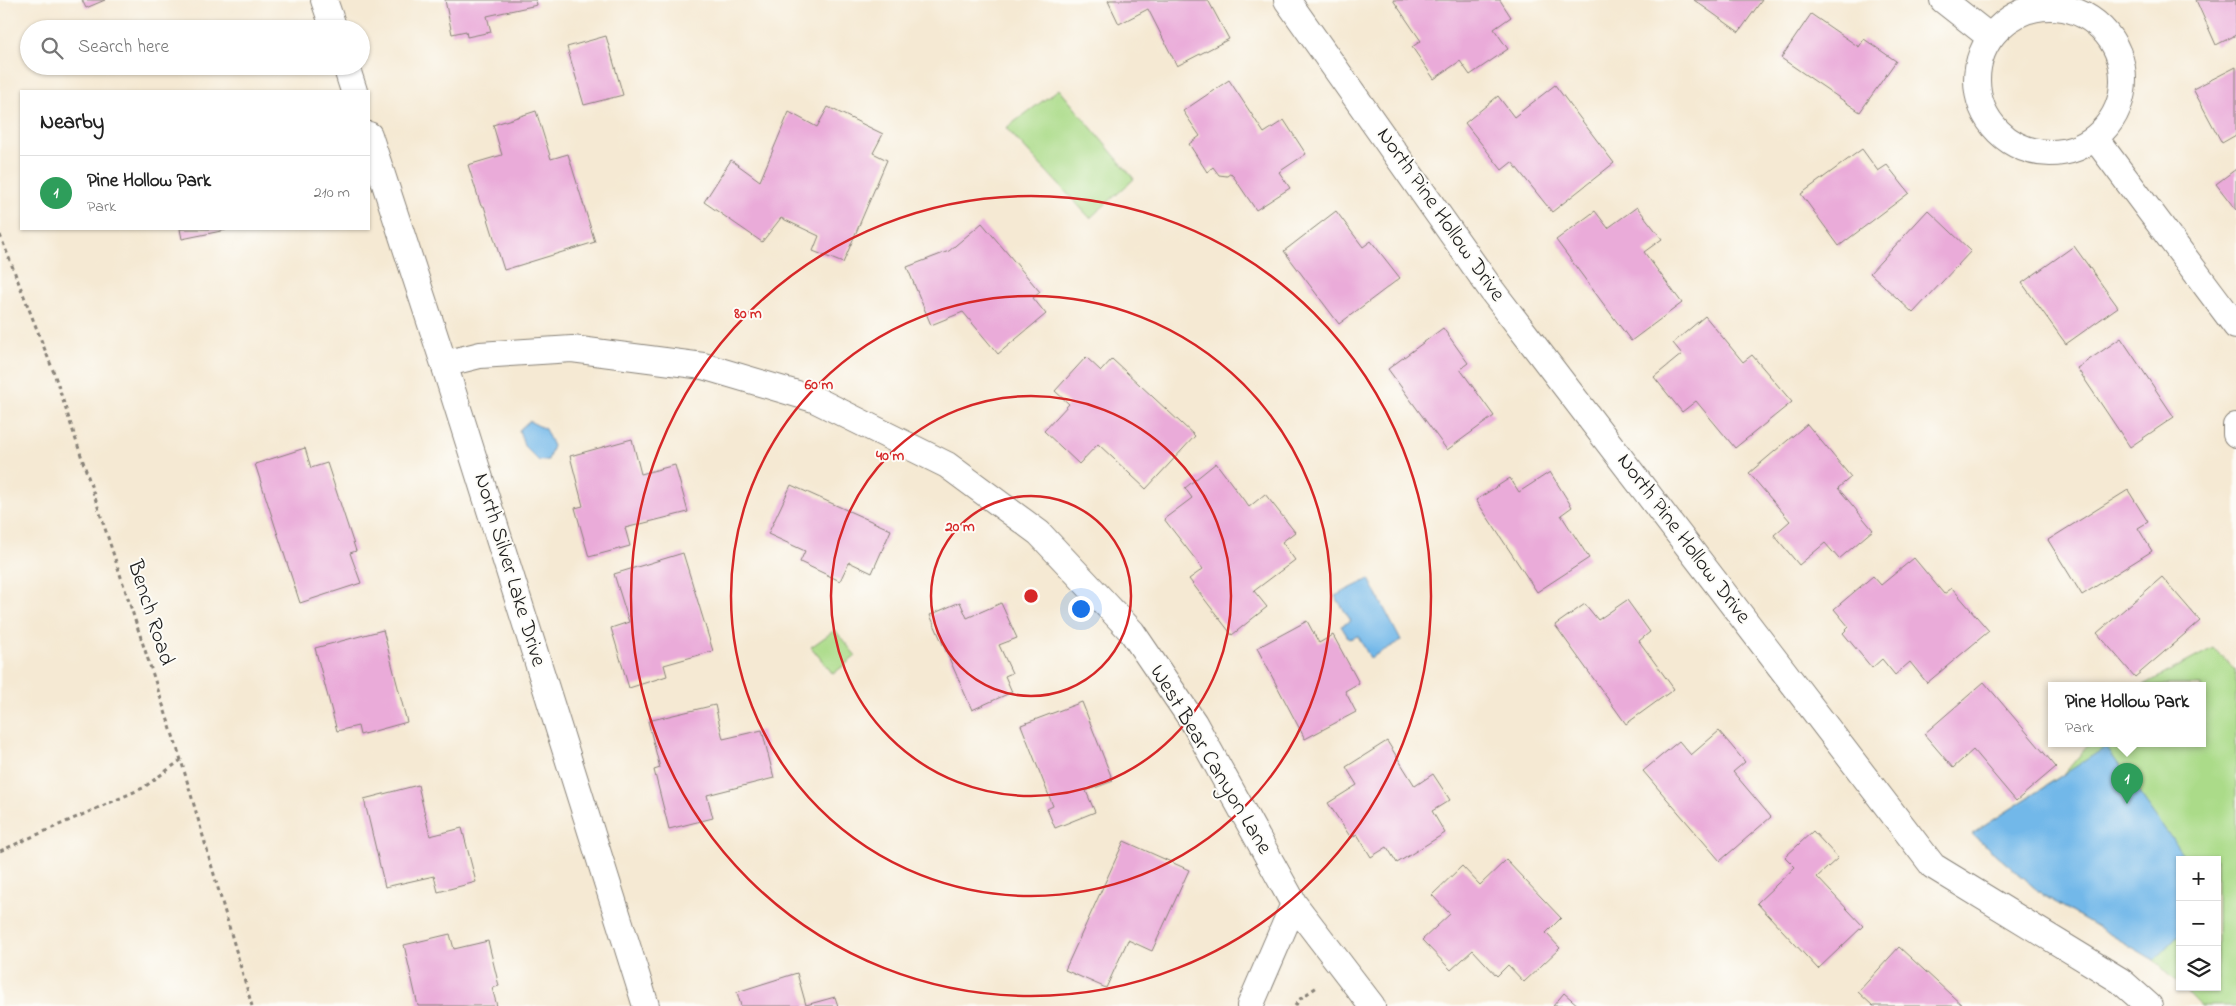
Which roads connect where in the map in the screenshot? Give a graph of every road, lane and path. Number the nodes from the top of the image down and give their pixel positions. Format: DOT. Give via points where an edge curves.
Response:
graph roads {
  1 [pos="324,0"];
  2 [pos="1287,0"];
  3 [pos="1943,0"];
  4 [pos="331,20"];
  5 [pos="1990,37"];
  6 [pos="349,75"];
  7 [pos="354,90"];
  8 [pos="370,138"];
  9 [pos="2095,138"];
  10 [pos="0,235"];
  11 [pos="2236,326"];
  12 [pos="444,364"];
  13 [pos="2236,426"];
  14 [pos="2236,434"];
  15 [pos="181,760"];
  16 [pos="0,851"];
  17 [pos="1294,904"];
  18 [pos="1317,987"];
  19 [pos="252,1006"];
  20 [pos="646,1006"];
  21 [pos="1250,1006"];
  22 [pos="1296,1006"];
  23 [pos="1372,1006"];
  24 [pos="2148,1006"];
  1 -- 4 [label="street"];
  2 -- 24 [label="street, North Pine Hollow Drive" via="1493,292 1933,866 2121,981"];
  3 -- 5 [label="street"];
  5 -- 9 [label="street" via="1979,58 1976,81 1980,104 1991,124 2008,140 2029,151 2075,149"];
  5 -- 9 [label="street" via="2008,19 2031,8 2056,6 2081,13 2101,27 2116,47 2124,72 2122,97 2113,120"];
  6 -- 7 [label="street"];
  8 -- 12 [label="street, North Silver Lake Drive"];
  9 -- 11 [label="street"];
  10 -- 15 [label="path, Bench Road" via="54,373"];
  12 -- 17 [label="street, West Bear Canyon Lane" via="480,355 572,349 703,366 814,399 948,465 1039,533 1132,632 1194,723"];
  12 -- 20 [label="street, North Silver Lake Drive"];
  13 -- 14 [label="street"];
  15 -- 16 [label="path" via="143,788"];
  15 -- 19 [label="path, Bench Road"];
  17 -- 21 [label="street"];
  17 -- 23 [label="street, West Bear Canyon Lane"];
  18 -- 22 [label="path" via="1301,998"];
}
